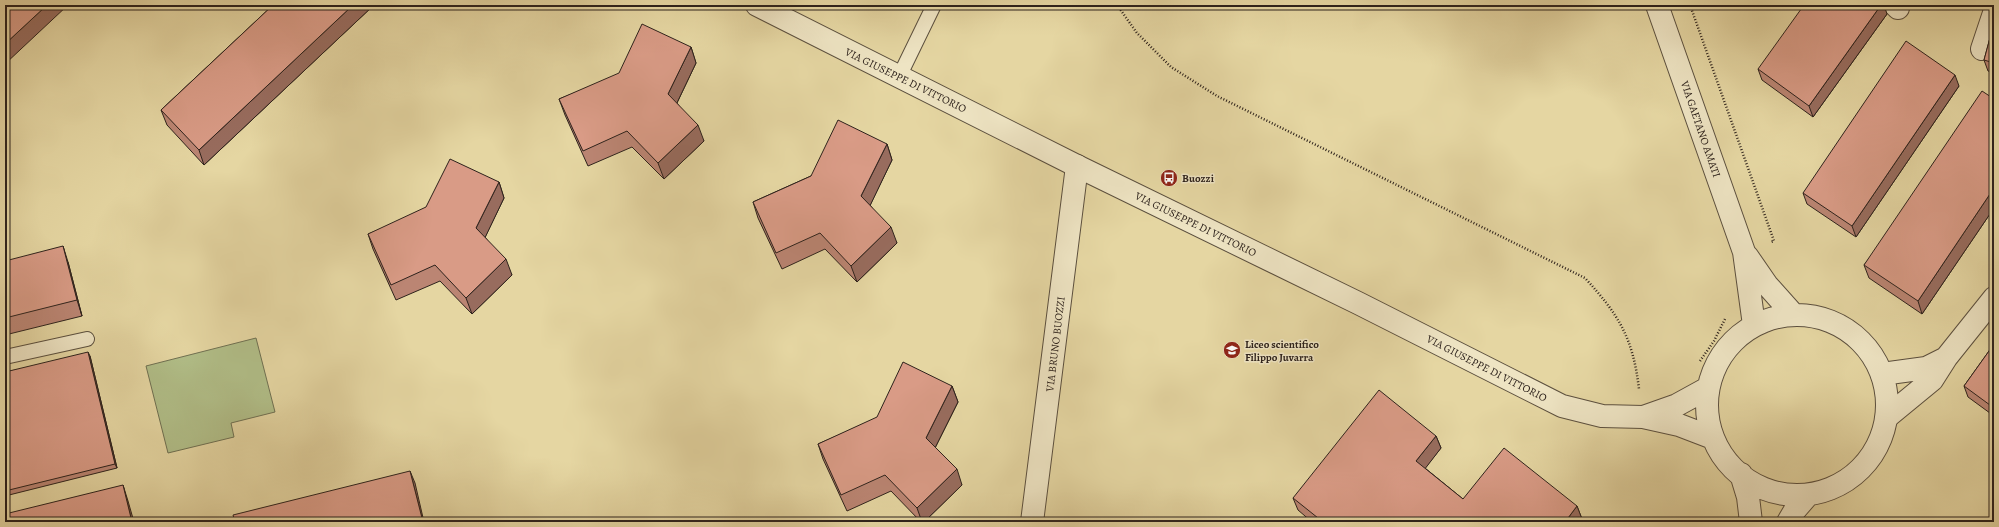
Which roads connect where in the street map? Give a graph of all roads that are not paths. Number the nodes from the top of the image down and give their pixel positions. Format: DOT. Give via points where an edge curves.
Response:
graph roads {
  1 [pos="757,5"];
  2 [pos="934,5"];
  3 [pos="1657,5"];
  4 [pos="1994,13"];
  5 [pos="1982,49"];
  6 [pos="899,77"];
  7 [pos="1077,166"];
  8 [pos="1744,252"];
  9 [pos="1994,298"];
  10 [pos="1793,314"];
  11 [pos="1754,325"];
  12 [pos="87,339"];
  13 [pos="5,357"];
  14 [pos="1946,358"];
  15 [pos="1882,374"];
  16 [pos="1708,388"];
  17 [pos="1643,417"];
  18 [pos="1887,417"];
  19 [pos="1713,438"];
  20 [pos="1741,474"];
  21 [pos="1808,495"];
  22 [pos="1032,522"];
  23 [pos="1751,522"];
  24 [pos="1788,522"];
  1 -- 6 [label="street, VIA GIUSEPPE DI VITTORIO"];
  2 -- 6 [label="lane"];
  3 -- 8 [label="street, VIA GAETANO AMATI"];
  4 -- 5 [label="street"];
  6 -- 7 [label="street, VIA GIUSEPPE DI VITTORIO"];
  7 -- 17 [label="street, VIA GIUSEPPE DI VITTORIO" via="1562,406 1602,416"];
  7 -- 22 [label="street, VIA BRUNO BUOZZI"];
  8 -- 10 [label="street, VIA GAETANO AMATI" via="1767,285"];
  8 -- 11 [label="street, VIA GAETANO AMATI"];
  9 -- 14 [label="street"];
  10 -- 11 [label="street" via="1772,317"];
  10 -- 15 [label="street" via="1821,318 1847,329 1868,349"];
  11 -- 16 [label="street" via="1737,336 1724,351 1714,369"];
  12 -- 13 [label="lane"];
  14 -- 15 [label="street" via="1926,368"];
  14 -- 18 [label="street" via="1932,380"];
  15 -- 18 [label="street" via="1887,395"];
  16 -- 17 [label="street, VIA GIUSEPPE DI VITTORIO"];
  16 -- 19 [label="street" via="1706,413"];
  17 -- 19 [label="street, VIA GIUSEPPE DI VITTORIO" via="1679,425"];
  18 -- 21 [label="street" via="1881,440 1869,460 1852,477 1831,489"];
  19 -- 20 [label="street" via="1728,463"];
  20 -- 21 [label="street" via="1750,483 1778,493"];
  20 -- 23 [label="street" via="1748,497"];
  21 -- 24 [label="street"];
}
